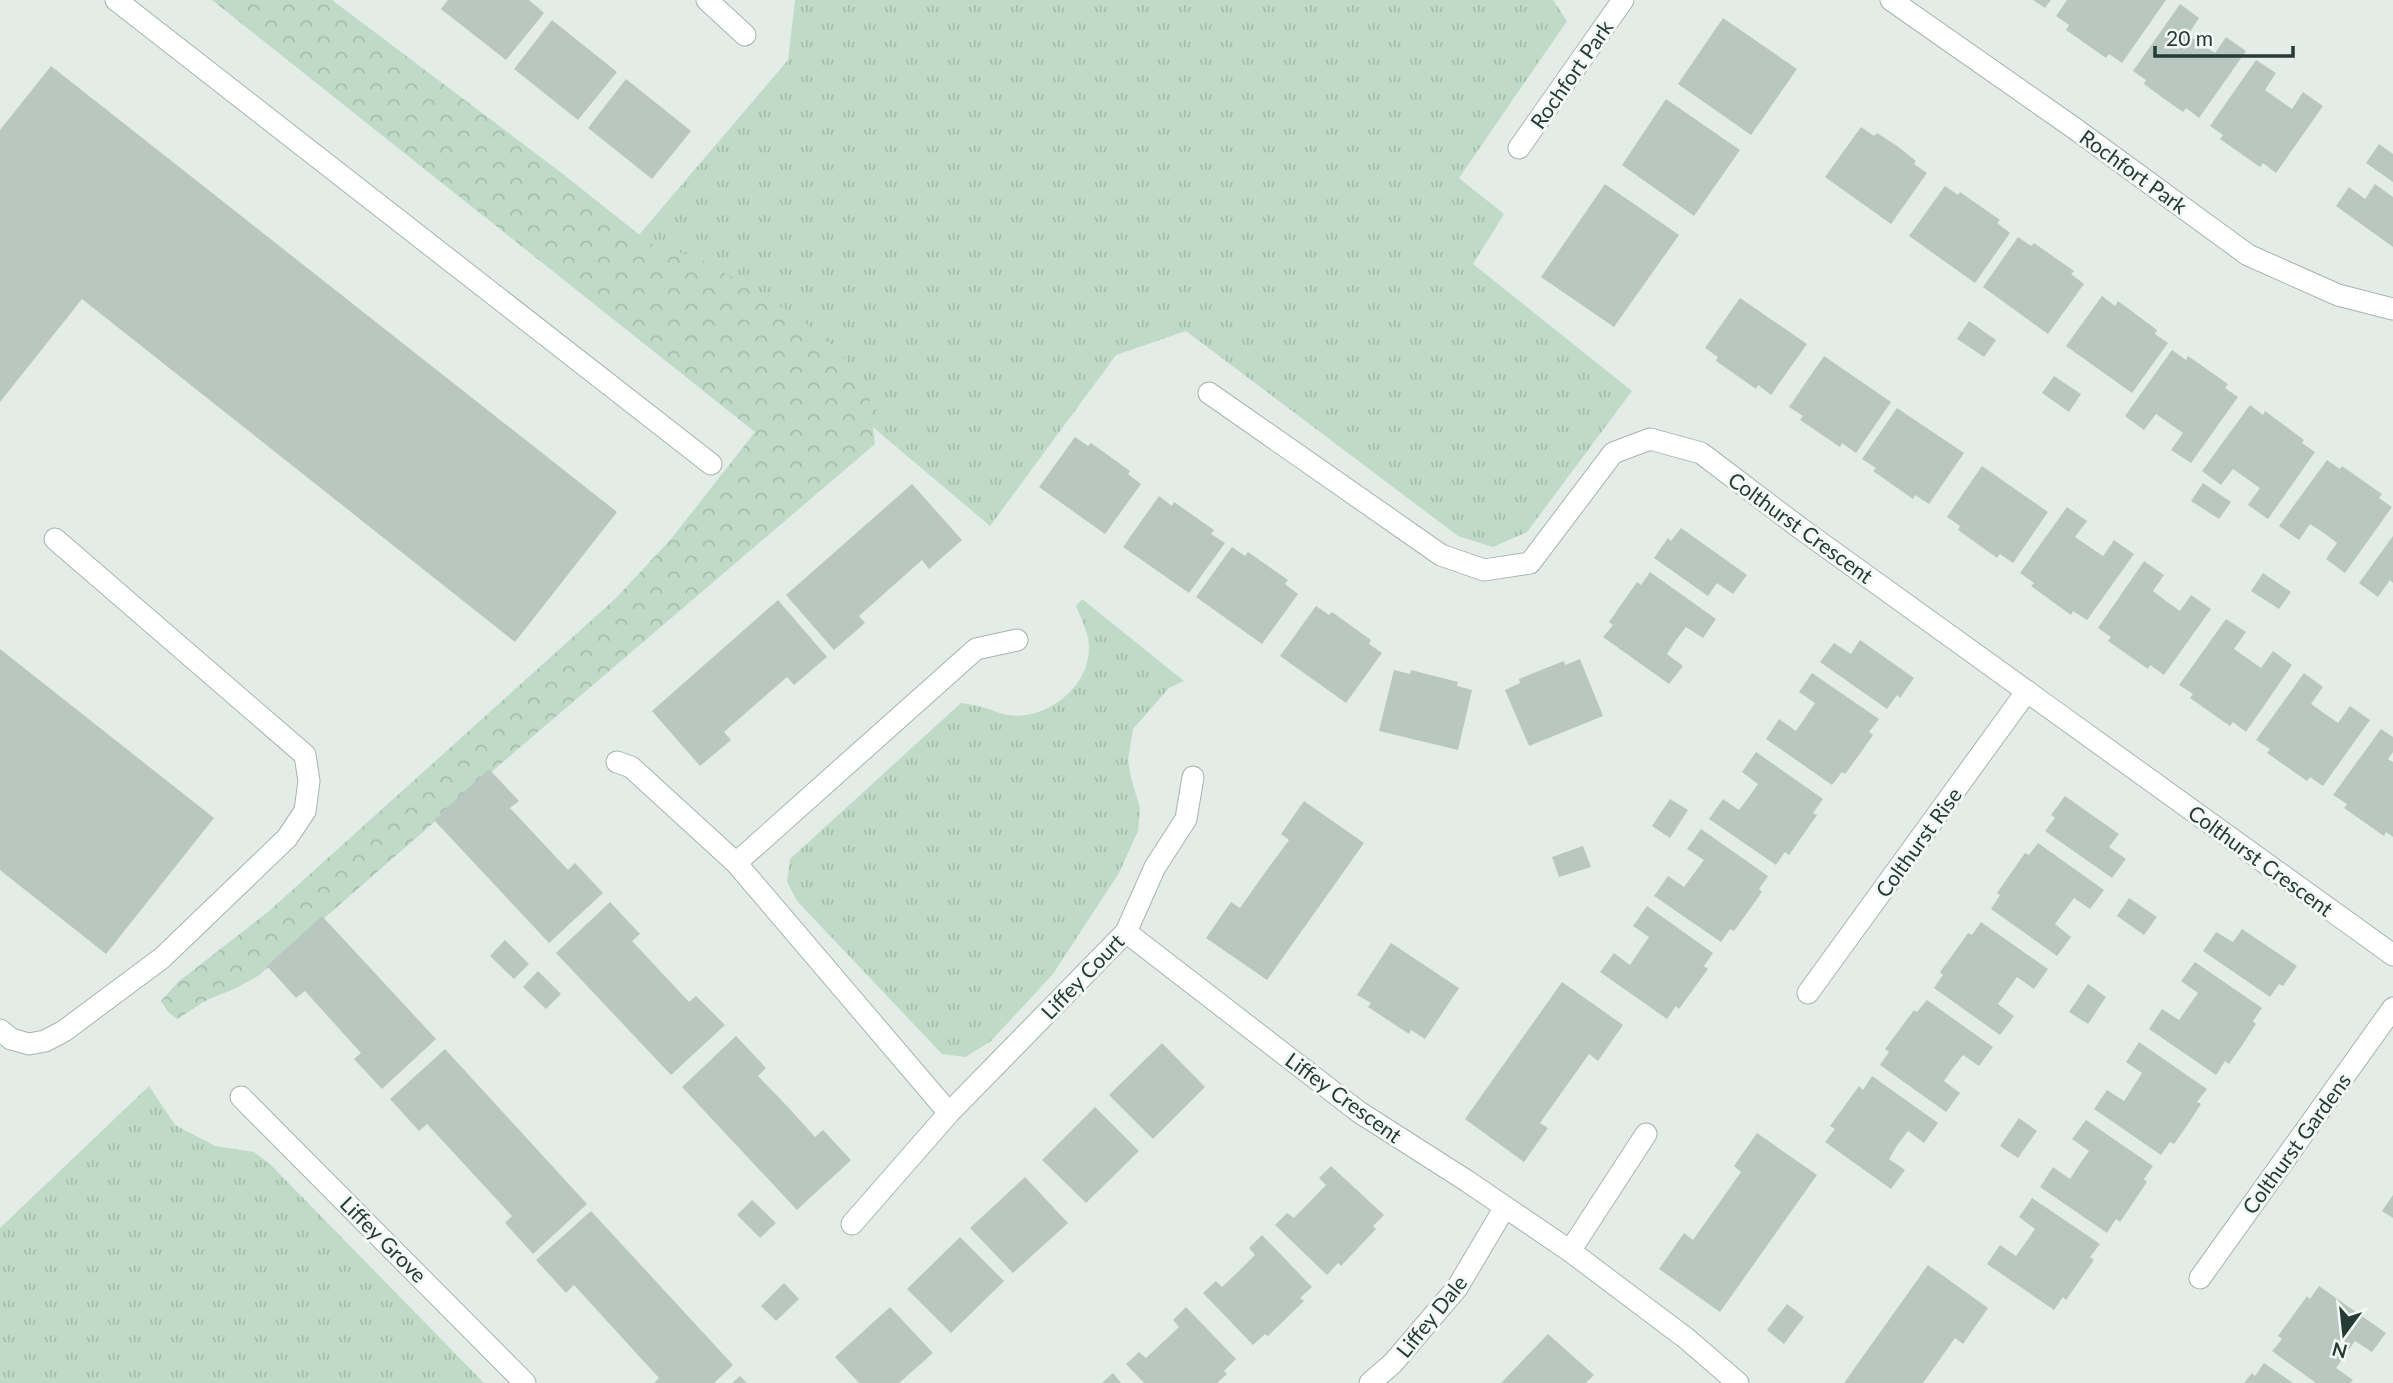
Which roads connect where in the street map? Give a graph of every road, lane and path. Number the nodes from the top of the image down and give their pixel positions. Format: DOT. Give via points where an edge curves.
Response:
graph roads {
  1 [pos="116,0"];
  2 [pos="707,0"];
  3 [pos="1623,0"];
  4 [pos="1891,0"];
  5 [pos="745,35"];
  6 [pos="1519,148"];
  7 [pos="2393,309"];
  8 [pos="1209,393"];
  9 [pos="711,464"];
  10 [pos="55,539"];
  11 [pos="1017,640"];
  12 [pos="2027,691"];
  13 [pos="617,762"];
  14 [pos="1193,778"];
  15 [pos="736,863"];
  16 [pos="1126,932"];
  17 [pos="2393,955"];
  18 [pos="1808,993"];
  19 [pos="2393,1008"];
  20 [pos="4,1040"];
  21 [pos="242,1097"];
  22 [pos="949,1113"];
  23 [pos="1646,1134"];
  24 [pos="1505,1207"];
  25 [pos="852,1224"];
  26 [pos="1570,1251"];
  27 [pos="2200,1278"];
  28 [pos="525,1383"];
  29 [pos="1370,1383"];
  30 [pos="1738,1383"];
  1 -- 9 [label="street"];
  2 -- 5 [label="street"];
  3 -- 6 [label="street, Rochfort Park"];
  4 -- 7 [label="street, Rochfort Park" via="2248,256 2338,295"];
  8 -- 12 [label="street, Colthurst Crescent" via="1441,555 1484,570 1530,563 1613,453 1650,439 1700,453"];
  10 -- 20 [label="street" via="305,755 309,781 305,811 287,838 162,958 45,1041"];
  11 -- 15 [label="street" via="976,649"];
  12 -- 17 [label="street, Colthurst Crescent"];
  12 -- 18 [label="street, Colthurst Rise"];
  13 -- 15 [label="street" via="631,767"];
  14 -- 16 [label="street, Liffey Court" via="1186,819 1155,867"];
  15 -- 22 [label="street"];
  16 -- 22 [label="street, Liffey Court"];
  16 -- 24 [label="street, Liffey Crescent" via="1359,1112"];
  19 -- 27 [label="street, Colthurst Gardens"];
  21 -- 28 [label="street, Liffey Grove"];
  22 -- 25 [label="street, Liffey Court"];
  23 -- 26 [label="street"];
  24 -- 26 [label="street, Liffey Crescent"];
  24 -- 29 [label="street, Liffey Dale" via="1457,1289"];
  26 -- 30 [label="street, Liffey Crescent"];
}
